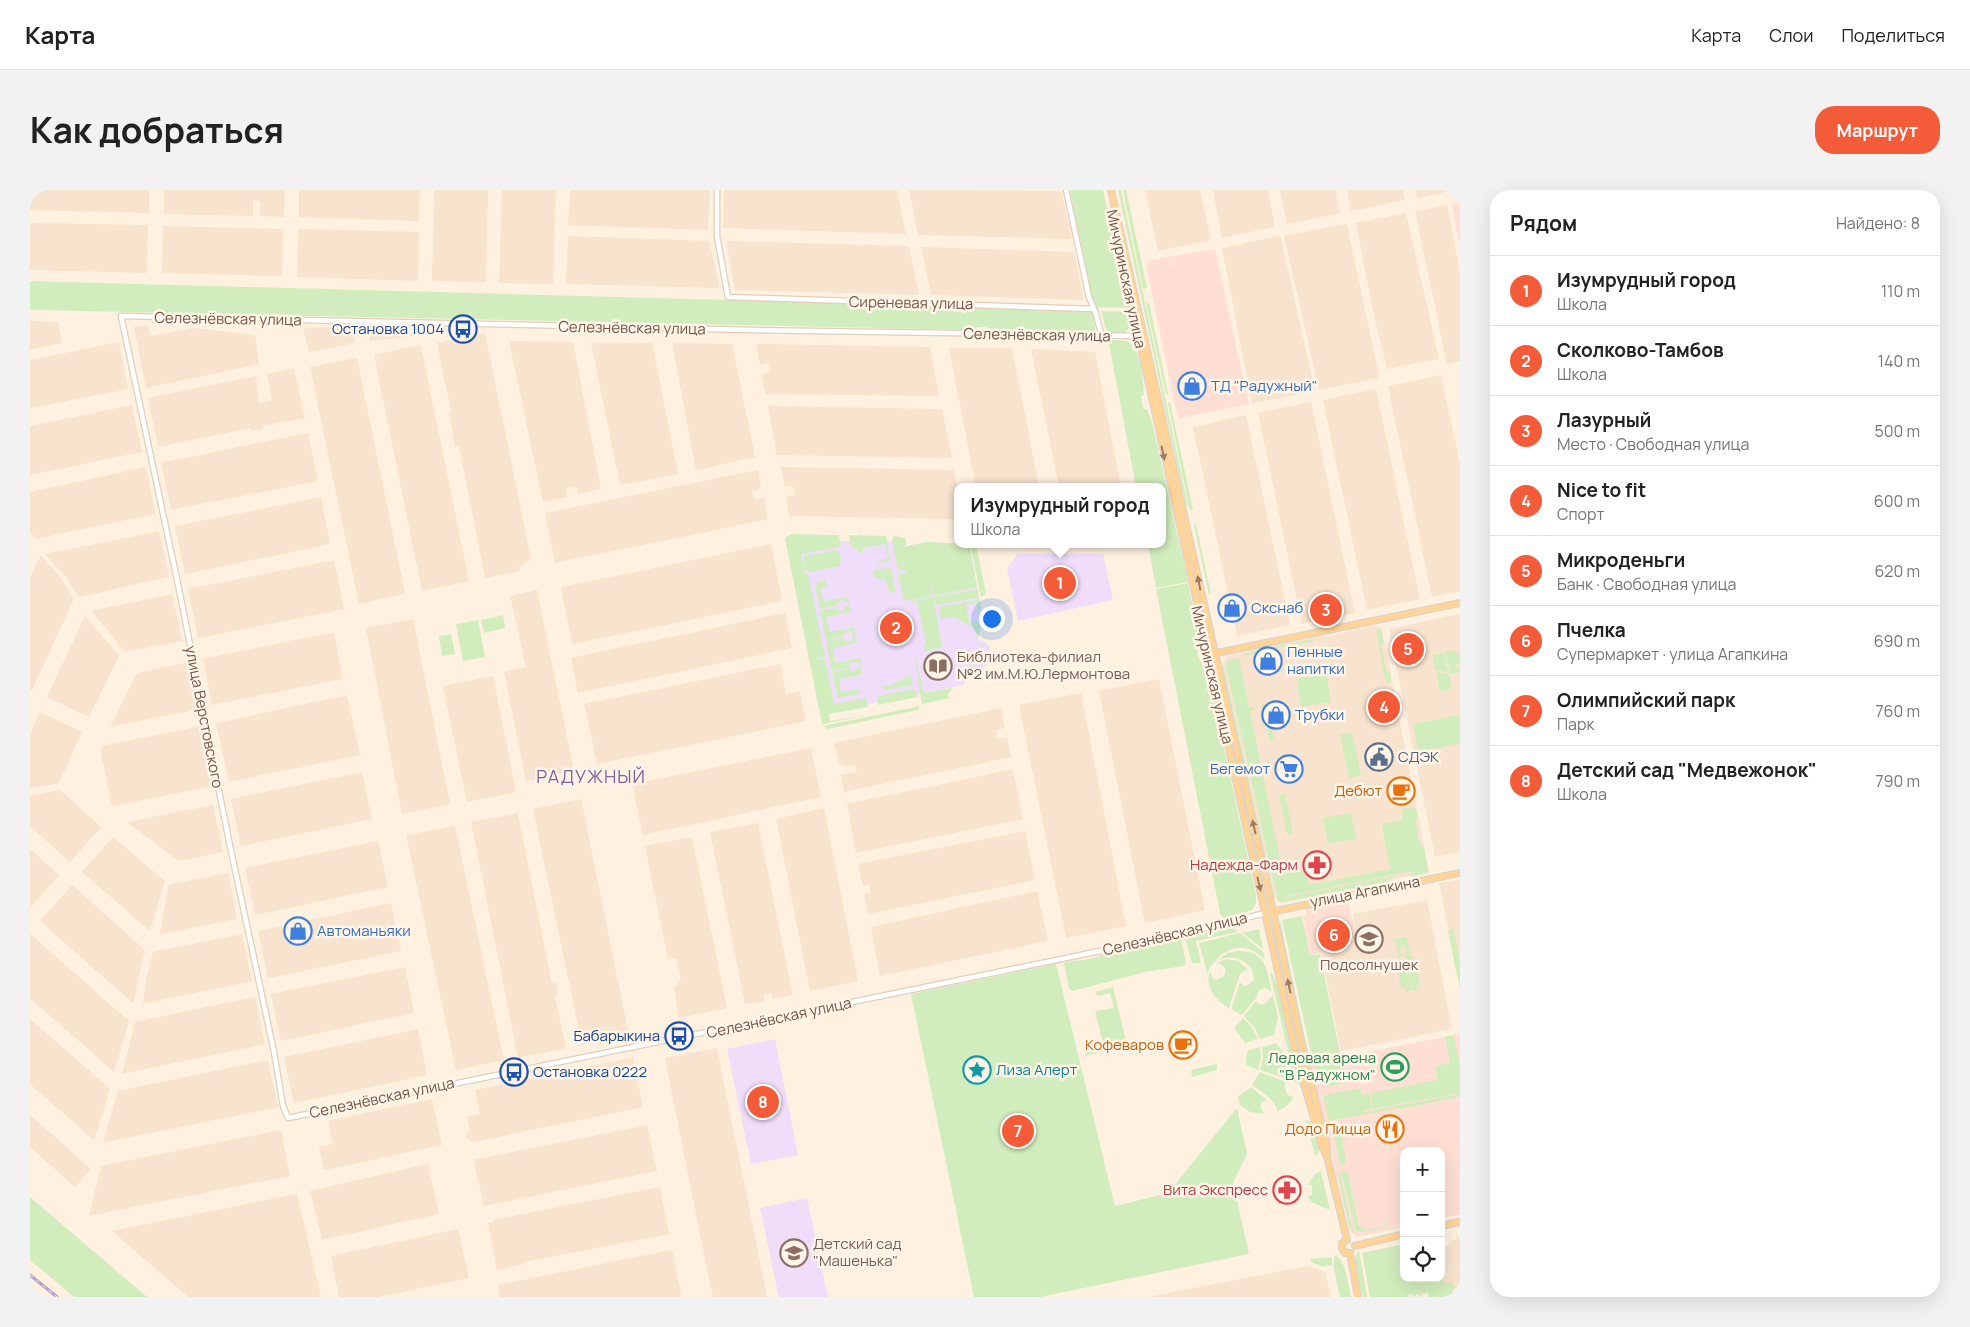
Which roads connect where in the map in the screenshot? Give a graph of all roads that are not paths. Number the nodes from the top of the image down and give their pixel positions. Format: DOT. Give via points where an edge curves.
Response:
graph roads {
  1 [pos="717,190"];
  2 [pos="1066,190"];
  3 [pos="1107,190"];
  4 [pos="1111,190"];
  5 [pos="1094,309"];
  6 [pos="121,316"];
  7 [pos="1141,336"];
  8 [pos="1102,337"];
  9 [pos="1460,603"];
  10 [pos="1215,654"];
  11 [pos="1208,655"];
  12 [pos="1460,873"];
  13 [pos="1269,912"];
  14 [pos="288,1118"];
  15 [pos="1460,1222"];
  16 [pos="1445,1225"];
  17 [pos="1400,1235"];
  18 [pos="1347,1240"];
  19 [pos="1355,1246"];
  20 [pos="1350,1254"];
  21 [pos="1358,1297"];
  1 -- 5 [label="street, Сиреневая улица" via="717,236 728,297"];
  2 -- 5 [label="street"];
  3 -- 7 [label="main road, Мичуринская улица"];
  4 -- 7 [label="main road, Мичуринская улица"];
  5 -- 8 [label="street"];
  6 -- 8 [label="street, Селезнёвская улица"];
  6 -- 14 [label="street, улица Верстовского"];
  7 -- 8 [label="street, Селезнёвская улица"];
  10 -- 7 [label="main road, Мичуринская улица, one-way"];
  7 -- 11 [label="main road, Мичуринская улица, one-way"];
  9 -- 10 [label="main road"];
  10 -- 11 [label="main road"];
  13 -- 10 [label="main road, Мичуринская улица, one-way"];
  11 -- 13 [label="main road, Мичуринская улица, one-way"];
  12 -- 13 [label="main road, улица Агапкина"];
  13 -- 14 [label="street, Селезнёвская улица" via="1208,928 896,994"];
  13 -- 18 [label="main road, Мичуринская улица"];
  15 -- 16 [label="main road"];
  17 -- 19 [label="main road"];
  18 -- 19 [label="main road"];
  18 -- 20 [label="main road" via="1342,1243 1342,1249"];
  19 -- 20 [label="main road"];
  20 -- 21 [label="main road"];
}
